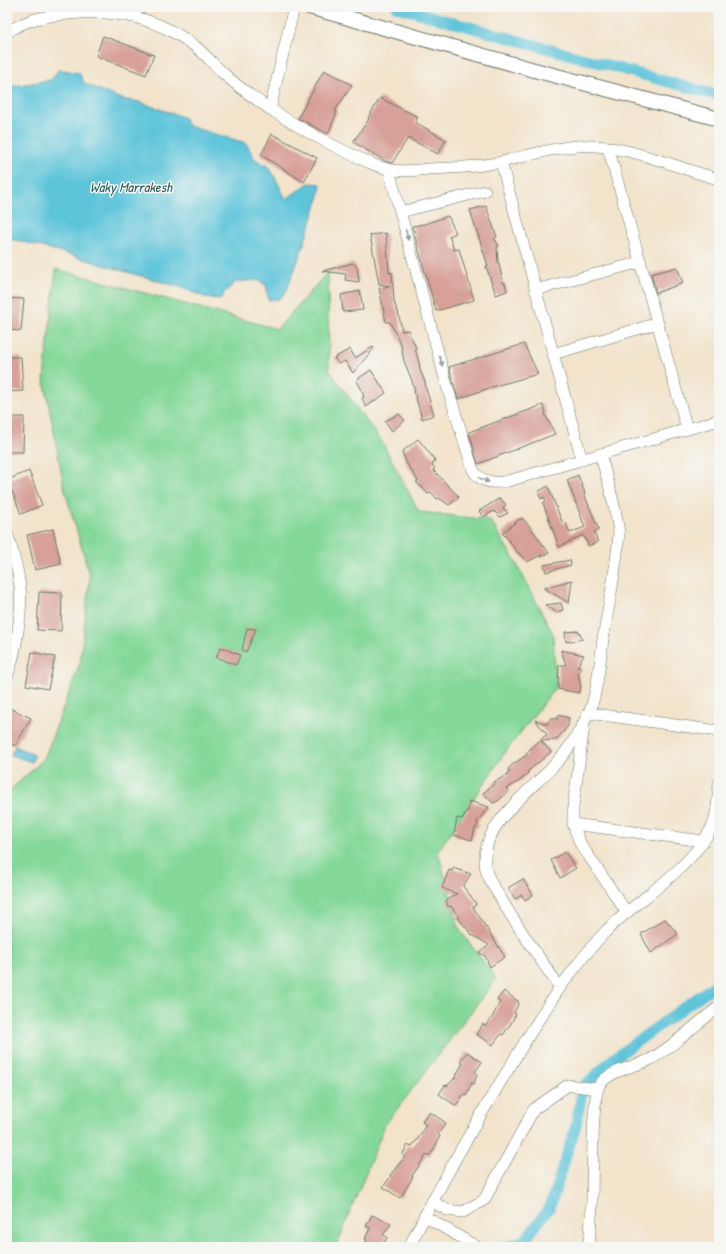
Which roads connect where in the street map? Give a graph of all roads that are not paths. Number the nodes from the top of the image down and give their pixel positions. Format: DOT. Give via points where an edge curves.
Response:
graph roads {
  1 [pos="294,7"];
  2 [pos="309,7"];
  3 [pos="7,33"];
  4 [pos="270,109"];
  5 [pos="719,119"];
  6 [pos="608,146"];
  7 [pos="501,162"];
  8 [pos="389,170"];
  9 [pos="719,179"];
  10 [pos="485,191"];
  11 [pos="400,212"];
  12 [pos="641,262"];
  13 [pos="536,290"];
  14 [pos="658,323"];
  15 [pos="553,354"];
  16 [pos="719,420"];
  17 [pos="688,429"];
  18 [pos="600,454"];
  19 [pos="582,460"];
  20 [pos="7,532"];
  21 [pos="7,678"];
  22 [pos="586,717"];
  23 [pos="719,731"];
  24 [pos="719,783"];
  25 [pos="573,824"];
  26 [pos="704,841"];
  27 [pos="627,913"];
  28 [pos="560,988"];
  29 [pos="719,1007"];
  30 [pos="597,1089"];
  31 [pos="432,1201"];
  32 [pos="424,1216"];
  33 [pos="476,1246"];
  34 [pos="409,1247"];
  35 [pos="589,1247"];
  1 -- 4 [label="street"];
  2 -- 5 [label="street"];
  3 -- 4 [label="street" via="20,24 48,16 83,12 138,17 175,33"];
  4 -- 8 [label="street" via="330,143"];
  6 -- 7 [label="street" via="556,148"];
  6 -- 9 [label="street"];
  6 -- 12 [label="street"];
  7 -- 8 [label="street" via="452,168"];
  7 -- 13 [label="street"];
  8 -- 11 [label="street"];
  10 -- 11 [label="street"];
  11 -- 19 [label="street, one-way" via="447,386 476,475 483,481 501,482"];
  12 -- 13 [label="street"];
  12 -- 14 [label="street"];
  13 -- 15 [label="street"];
  14 -- 15 [label="street"];
  14 -- 17 [label="street"];
  15 -- 19 [label="street"];
  16 -- 17 [label="street"];
  17 -- 18 [label="street"];
  18 -- 19 [label="street"];
  18 -- 22 [label="street" via="619,534 594,696"];
  20 -- 21 [label="street" via="20,580 20,611 15,650"];
  22 -- 23 [label="street"];
  22 -- 25 [label="street" via="572,808"];
  22 -- 28 [label="street" via="569,748 507,812 489,838 485,854 491,882 517,926"];
  24 -- 26 [label="street" via="715,819"];
  25 -- 26 [label="street"];
  25 -- 27 [label="street" via="580,842"];
  26 -- 27 [label="street" via="678,870"];
  27 -- 28 [label="street" via="597,941"];
  28 -- 31 [label="street" via="493,1094"];
  29 -- 30 [label="street" via="659,1054 612,1074"];
  30 -- 31 [label="street" via="568,1085 534,1109 484,1200 464,1212 447,1210"];
  30 -- 35 [label="street"];
  31 -- 32 [label="street"];
  32 -- 33 [label="street"];
  32 -- 34 [label="street"];
}
